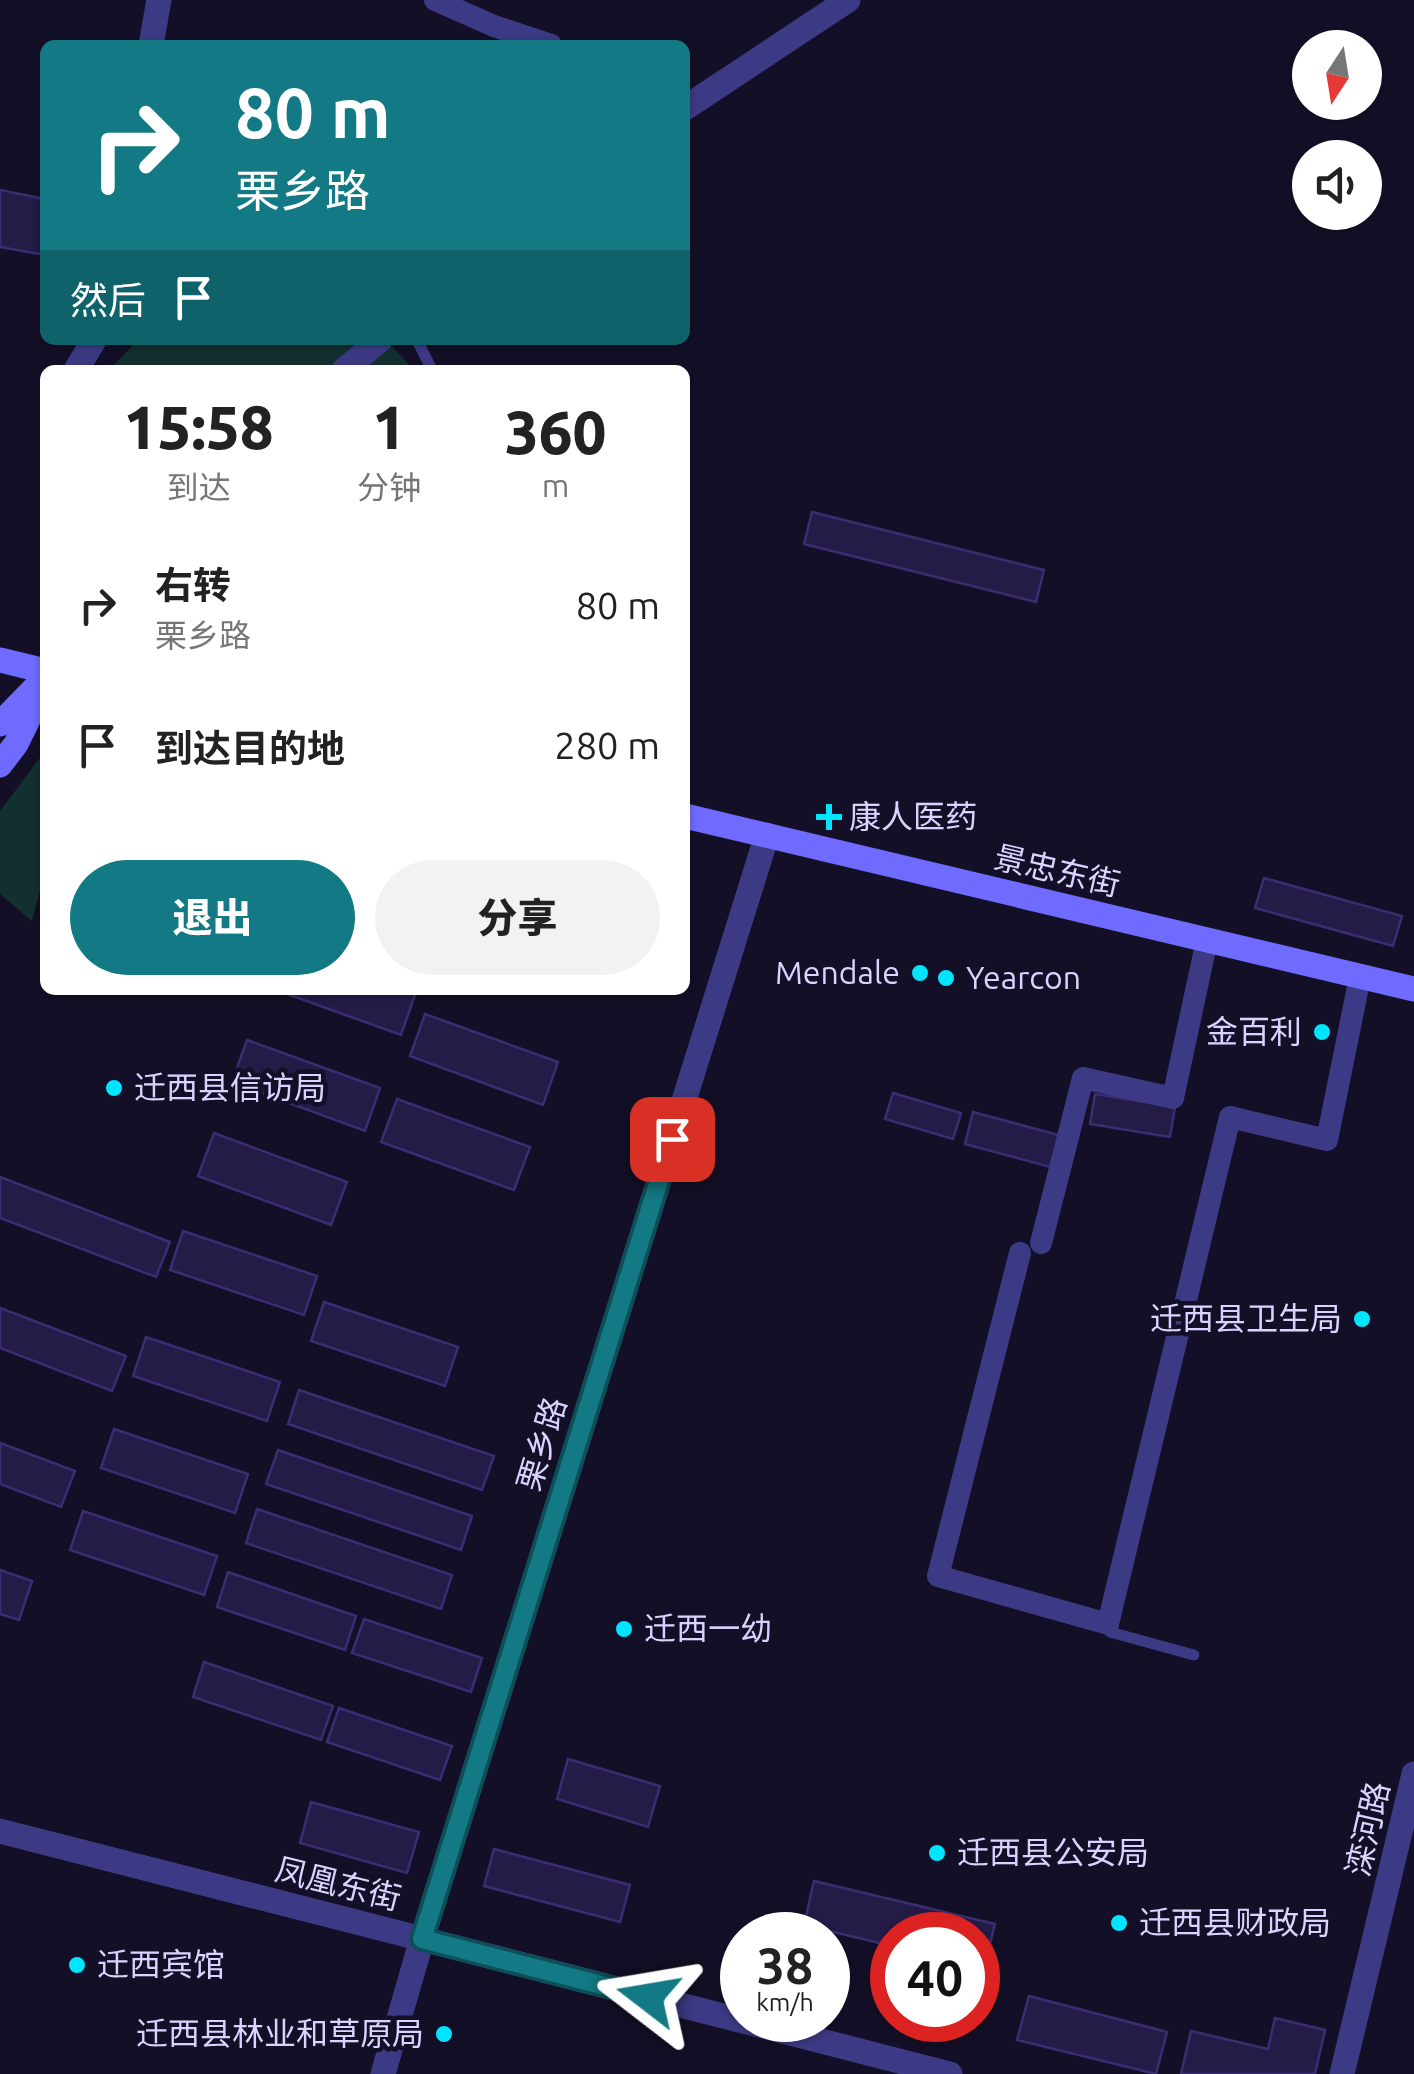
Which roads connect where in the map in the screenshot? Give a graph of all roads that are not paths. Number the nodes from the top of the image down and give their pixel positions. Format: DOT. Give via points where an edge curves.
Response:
graph roads {
  1 [pos="159,0"];
  2 [pos="436,0"];
  3 [pos="848,0"];
  4 [pos="492,36"];
  5 [pos="152,40"];
  6 [pos="518,40"];
  7 [pos="691,98"];
  8 [pos="374,345"];
  9 [pos="350,365"];
  10 [pos="0,660"];
  11 [pos="40,676"];
  12 [pos="40,683"];
  13 [pos="40,689"];
  14 [pos="0,724"];
  15 [pos="0,765"];
  16 [pos="690,817"];
  17 [pos="767,835"];
  18 [pos="1206,940"];
  19 [pos="1360,976"];
  20 [pos="1414,989"];
  21 [pos="1108,1624"];
  22 [pos="1194,1655"];
  23 [pos="1414,1774"];
  24 [pos="0,1831"];
  25 [pos="422,1939"];
  26 [pos="383,2074"];
  27 [pos="950,2074"];
  28 [pos="1342,2074"];
  1 -- 5 [label="street"];
  2 -- 4 [label="street"];
  3 -- 7 [label="street"];
  4 -- 6 [label="street"];
  8 -- 9 [label="street"];
  10 -- 11 [label="main road"];
  12 -- 14 [label="main road"];
  13 -- 15 [label="main road"];
  16 -- 17 [label="main road, 景忠东街"];
  17 -- 18 [label="main road, 景忠东街"];
  17 -- 25 [label="street, 栗乡路"];
  18 -- 19 [label="main road, 景忠东街"];
  18 -- 21 [label="street" via="1173,1098 1082,1078 938,1576"];
  19 -- 20 [label="main road, 景忠东街"];
  19 -- 21 [label="street" via="1327,1140 1230,1117"];
  21 -- 22 [label="lane" via="1110,1632"];
  23 -- 28 [label="street, 滦河路"];
  24 -- 25 [label="street, 凤凰东街"];
  25 -- 26 [label="street, 栗乡路"];
  25 -- 27 [label="street, 凤凰东街"];
}
